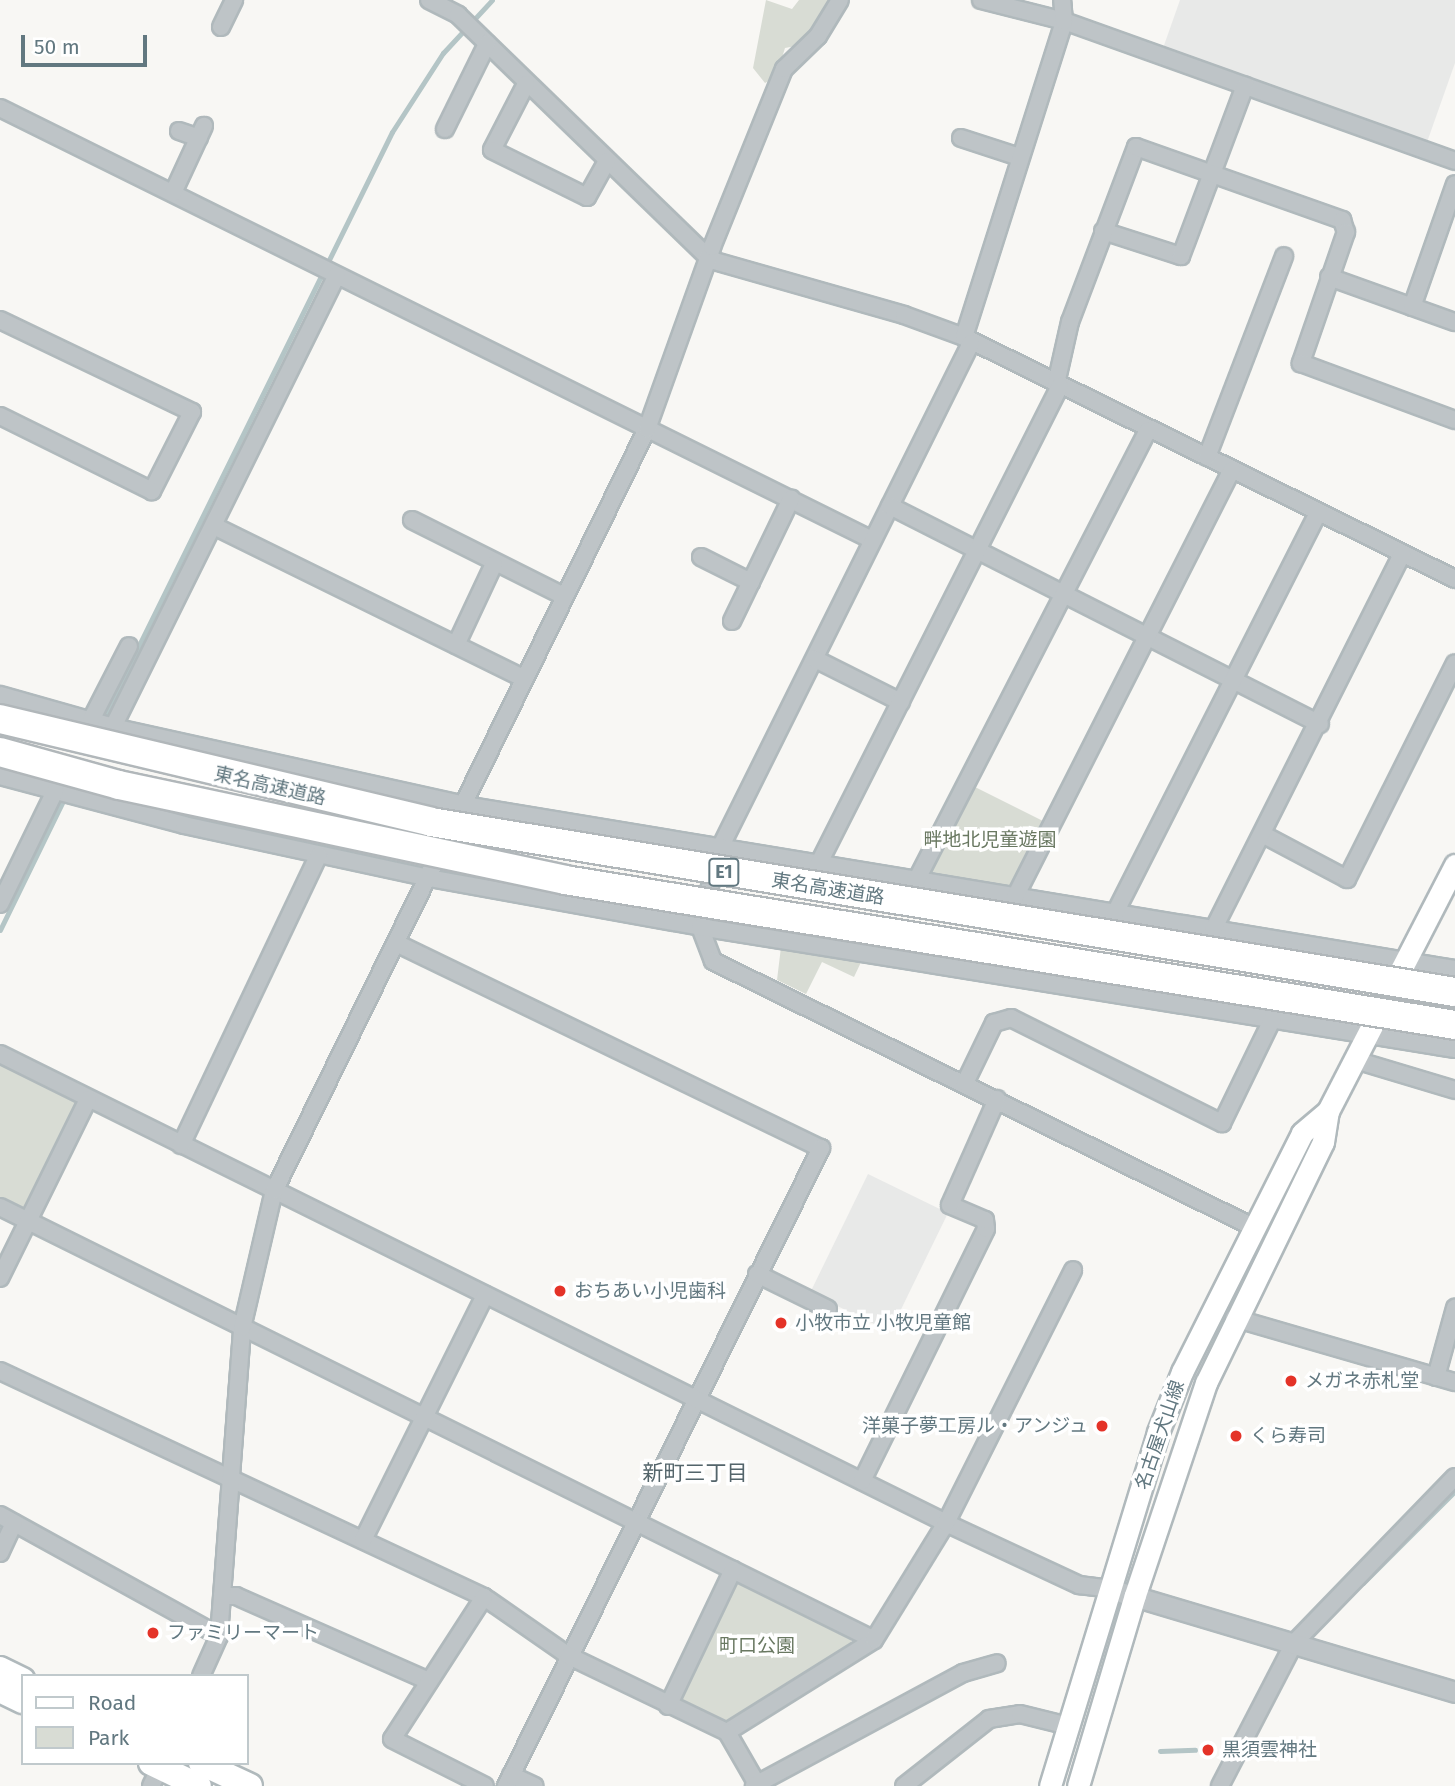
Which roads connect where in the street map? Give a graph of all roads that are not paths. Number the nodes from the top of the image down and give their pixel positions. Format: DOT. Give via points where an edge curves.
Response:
graph roads {
  1 [pos="234,0"];
  2 [pos="429,0"];
  3 [pos="840,0"];
  4 [pos="981,0"];
  5 [pos="1062,0"];
  6 [pos="1064,21"];
  7 [pos="469,22"];
  8 [pos="221,27"];
  9 [pos="526,84"];
  10 [pos="1245,86"];
  11 [pos="0,108"];
  12 [pos="445,128"];
  13 [pos="179,131"];
  14 [pos="961,138"];
  15 [pos="1019,157"];
  16 [pos="607,161"];
  17 [pos="1455,161"];
  18 [pos="1212,173"];
  19 [pos="1455,184"];
  20 [pos="173,193"];
  21 [pos="1103,231"];
  22 [pos="1284,256"];
  23 [pos="711,260"];
  24 [pos="329,271"];
  25 [pos="1329,277"];
  26 [pos="1412,307"];
  27 [pos="1455,322"];
  28 [pos="1,324"];
  29 [pos="967,340"];
  30 [pos="1058,385"];
  31 [pos="0,416"];
  32 [pos="1455,420"];
  33 [pos="647,429"];
  34 [pos="1148,430"];
  35 [pos="1207,457"];
  36 [pos="1232,470"];
  37 [pos="791,499"];
  38 [pos="890,506"];
  39 [pos="1318,513"];
  40 [pos="412,520"];
  41 [pos="216,527"];
  42 [pos="872,540"];
  43 [pos="978,550"];
  44 [pos="1402,554"];
  45 [pos="701,557"];
  46 [pos="494,564"];
  47 [pos="1455,579"];
  48 [pos="751,582"];
  49 [pos="1061,593"];
  50 [pos="564,596"];
  51 [pos="732,621"];
  52 [pos="1147,636"];
  53 [pos="456,645"];
  54 [pos="129,646"];
  55 [pos="815,659"];
  56 [pos="1455,663"];
  57 [pos="523,678"];
  58 [pos="1234,681"];
  59 [pos="0,695"];
  60 [pos="901,702"];
  61 [pos="0,719"];
  62 [pos="91,720"];
  63 [pos="1320,724"];
  64 [pos="113,727"];
  65 [pos="0,752"];
  66 [pos="305,771"];
  67 [pos="0,776"];
  68 [pos="55,791"];
  69 [pos="464,805"];
  70 [pos="1264,835"];
  71 [pos="287,849"];
  72 [pos="719,850"];
  73 [pos="319,855"];
  74 [pos="1455,865"];
  75 [pos="817,867"];
  76 [pos="429,878"];
  77 [pos="915,883"];
  78 [pos="1014,899"];
  79 [pos="0,904"];
  80 [pos="1115,914"];
  81 [pos="700,927"];
  82 [pos="1213,930"];
  83 [pos="396,943"];
  84 [pos="1404,960"];
  85 [pos="1455,969"];
  86 [pos="1455,992"];
  87 [pos="1273,1018"];
  88 [pos="1455,1025"];
  89 [pos="1367,1035"];
  90 [pos="1455,1049"];
  91 [pos="0,1054"];
  92 [pos="1355,1060"];
  93 [pos="965,1083"];
  94 [pos="1455,1090"];
  95 [pos="88,1099"];
  96 [pos="997,1099"];
  97 [pos="1328,1111"];
  98 [pos="181,1145"];
  99 [pos="274,1191"];
  100 [pos="0,1207"];
  101 [pos="29,1221"];
  102 [pos="1253,1227"];
  103 [pos="1073,1270"];
  104 [pos="757,1274"];
  105 [pos="0,1278"];
  106 [pos="485,1295"];
  107 [pos="1455,1308"];
  108 [pos="828,1309"];
  109 [pos="1234,1318"];
  110 [pos="242,1328"];
  111 [pos="0,1371"];
  112 [pos="1436,1377"];
  113 [pos="1455,1382"];
  114 [pos="695,1397"];
  115 [pos="424,1416"];
  116 [pos="232,1476"];
  117 [pos="1455,1477"];
  118 [pos="862,1481"];
  119 [pos="7,1519"];
  120 [pos="634,1520"];
  121 [pos="946,1523"];
  122 [pos="363,1540"];
  123 [pos="0,1553"];
  124 [pos="733,1570"];
  125 [pos="1110,1589"];
  126 [pos="1135,1595"];
  127 [pos="222,1596"];
  128 [pos="484,1597"];
  129 [pos="219,1636"];
  130 [pos="874,1640"];
  131 [pos="1294,1643"];
  132 [pos="569,1657"];
  133 [pos="997,1663"];
  134 [pos="0,1669"];
  135 [pos="202,1674"];
  136 [pos="21,1679"];
  137 [pos="429,1681"];
  138 [pos="0,1690"];
  139 [pos="1455,1692"];
  140 [pos="21,1700"];
  141 [pos="668,1706"];
  142 [pos="1068,1726"];
  143 [pos="727,1732"];
  144 [pos="205,1765"];
  145 [pos="156,1770"];
  146 [pos="508,1780"];
  147 [pos="756,1785"];
  148 [pos="199,1786"];
  149 [pos="250,1786"];
  150 [pos="485,1786"];
  151 [pos="536,1786"];
  152 [pos="905,1786"];
  153 [pos="1050,1786"];
  154 [pos="1078,1786"];
  155 [pos="1220,1786"];
  1 -- 8 [label="street"];
  2 -- 7 [label="street"];
  3 -- 23 [label="street" via="818,36 784,68 712,247"];
  4 -- 6 [label="street"];
  5 -- 6 [label="street"];
  6 -- 10 [label="street"];
  6 -- 15 [label="street"];
  7 -- 9 [label="street"];
  7 -- 12 [label="street"];
  9 -- 16 [label="street"];
  9 -- 16 [label="street" via="492,150 587,197"];
  10 -- 17 [label="street"];
  10 -- 18 [label="street"];
  11 -- 20 [label="street"];
  13 -- 20 [label="street" via="202,132"];
  14 -- 15 [label="street"];
  15 -- 29 [label="street"];
  16 -- 23 [label="street"];
  18 -- 21 [label="street" via="1181,256"];
  18 -- 21 [label="street" via="1136,147"];
  18 -- 25 [label="street" via="1342,220 1346,232"];
  19 -- 26 [label="street"];
  20 -- 24 [label="street"];
  21 -- 30 [label="street" via="1070,322"];
  22 -- 35 [label="street"];
  23 -- 29 [label="street" via="904,315"];
  23 -- 33 [label="street"];
  24 -- 33 [label="street"];
  24 -- 41 [label="street"];
  25 -- 26 [label="street"];
  25 -- 32 [label="street" via="1301,363"];
  26 -- 27 [label="street"];
  28 -- 31 [label="street" via="192,412 152,491"];
  29 -- 30 [label="street"];
  29 -- 38 [label="street"];
  30 -- 34 [label="street"];
  30 -- 43 [label="street"];
  33 -- 37 [label="street"];
  33 -- 50 [label="street"];
  34 -- 35 [label="street"];
  34 -- 49 [label="street"];
  35 -- 36 [label="street"];
  36 -- 39 [label="street"];
  36 -- 52 [label="street"];
  37 -- 42 [label="street"];
  37 -- 48 [label="street"];
  38 -- 42 [label="street"];
  38 -- 43 [label="street"];
  39 -- 44 [label="street"];
  39 -- 58 [label="street"];
  40 -- 46 [label="street"];
  41 -- 53 [label="street"];
  41 -- 64 [label="street"];
  42 -- 55 [label="street"];
  43 -- 49 [label="street"];
  43 -- 60 [label="street"];
  44 -- 47 [label="street"];
  44 -- 63 [label="street"];
  45 -- 48 [label="street"];
  46 -- 50 [label="street"];
  46 -- 53 [label="street"];
  48 -- 51 [label="street"];
  49 -- 52 [label="street"];
  49 -- 77 [label="street"];
  50 -- 57 [label="street"];
  52 -- 58 [label="street"];
  52 -- 78 [label="street"];
  53 -- 57 [label="street"];
  54 -- 62 [label="street"];
  55 -- 60 [label="street"];
  55 -- 72 [label="street"];
  56 -- 70 [label="street" via="1347,879"];
  57 -- 69 [label="street"];
  58 -- 63 [label="street"];
  58 -- 80 [label="street"];
  59 -- 62 [label="street"];
  60 -- 75 [label="street"];
  61 -- 86 [label="highway, 東名高速道路 / E1, bridge" via="431,822"];
  62 -- 64 [label="street"];
  63 -- 70 [label="street"];
  64 -- 66 [label="street"];
  65 -- 88 [label="highway, 東名高速道路 / E1, bridge" via="146,791 565,880"];
  66 -- 69 [label="street"];
  66 -- 71 [label="street"];
  67 -- 68 [label="street"];
  68 -- 71 [label="street"];
  68 -- 79 [label="street"];
  69 -- 72 [label="street"];
  69 -- 76 [label="street"];
  70 -- 82 [label="street"];
  71 -- 73 [label="street"];
  72 -- 75 [label="street"];
  72 -- 81 [label="street"];
  73 -- 76 [label="street"];
  73 -- 98 [label="street"];
  74 -- 84 [label="main road, 名古屋犬山線"];
  75 -- 77 [label="street"];
  76 -- 81 [label="street"];
  76 -- 83 [label="street"];
  77 -- 78 [label="street"];
  78 -- 80 [label="street"];
  80 -- 82 [label="street"];
  81 -- 87 [label="street"];
  81 -- 93 [label="street" via="713,961"];
  82 -- 84 [label="street"];
  83 -- 99 [label="street"];
  83 -- 104 [label="street" via="821,1148"];
  84 -- 85 [label="street"];
  84 -- 89 [label="main road, 名古屋犬山線"];
  87 -- 89 [label="street"];
  87 -- 93 [label="street" via="1223,1122 1012,1018 994,1023"];
  89 -- 90 [label="street"];
  89 -- 92 [label="main road, 名古屋犬山線"];
  91 -- 95 [label="street"];
  92 -- 94 [label="street"];
  92 -- 97 [label="main road, 名古屋犬山線"];
  93 -- 96 [label="street"];
  95 -- 98 [label="street"];
  95 -- 101 [label="street"];
  96 -- 102 [label="street"];
  96 -- 118 [label="street" via="950,1205 985,1220 986,1228"];
  97 -- 102 [label="main road, 名古屋犬山線" via="1302,1133"];
  97 -- 109 [label="main road, 名古屋犬山線" via="1323,1142"];
  98 -- 99 [label="street"];
  99 -- 106 [label="street"];
  99 -- 110 [label="street"];
  100 -- 101 [label="street"];
  101 -- 105 [label="street"];
  101 -- 110 [label="street"];
  102 -- 125 [label="main road, 名古屋犬山線" via="1181,1372"];
  103 -- 121 [label="street"];
  104 -- 108 [label="street"];
  104 -- 114 [label="street"];
  106 -- 114 [label="street"];
  106 -- 115 [label="street"];
  107 -- 112 [label="street"];
  109 -- 112 [label="street"];
  109 -- 126 [label="main road, 名古屋犬山線" via="1184,1441"];
  110 -- 115 [label="street"];
  110 -- 116 [label="street"];
  111 -- 116 [label="street"];
  112 -- 113 [label="street"];
  114 -- 118 [label="street"];
  114 -- 120 [label="street"];
  115 -- 120 [label="street"];
  115 -- 122 [label="street"];
  116 -- 122 [label="street"];
  116 -- 127 [label="street"];
  117 -- 131 [label="street"];
  118 -- 121 [label="street"];
  119 -- 123 [label="street"];
  119 -- 129 [label="street"];
  120 -- 124 [label="street"];
  120 -- 132 [label="street"];
  121 -- 125 [label="street" via="1079,1585"];
  121 -- 130 [label="street"];
  122 -- 128 [label="street"];
  124 -- 130 [label="street"];
  124 -- 141 [label="street"];
  125 -- 126 [label="street"];
  125 -- 142 [label="main road, 名古屋犬山線"];
  126 -- 131 [label="street"];
  126 -- 154 [label="main road, 名古屋犬山線"];
  127 -- 129 [label="street"];
  127 -- 137 [label="street" via="236,1596"];
  128 -- 132 [label="street"];
  128 -- 137 [label="street"];
  129 -- 135 [label="street"];
  130 -- 143 [label="street"];
  131 -- 139 [label="street"];
  131 -- 155 [label="street"];
  132 -- 141 [label="street"];
  132 -- 146 [label="street"];
  133 -- 147 [label="street" via="963,1673"];
  134 -- 136 [label="highway"];
  137 -- 150 [label="street" via="391,1739"];
  138 -- 140 [label="highway"];
  141 -- 143 [label="street"];
  142 -- 152 [label="street" via="1020,1714 989,1719"];
  142 -- 153 [label="main road, 名古屋犬山線"];
  143 -- 147 [label="street"];
  144 -- 149 [label="highway"];
  145 -- 148 [label="highway"];
  146 -- 151 [label="street"];
}
